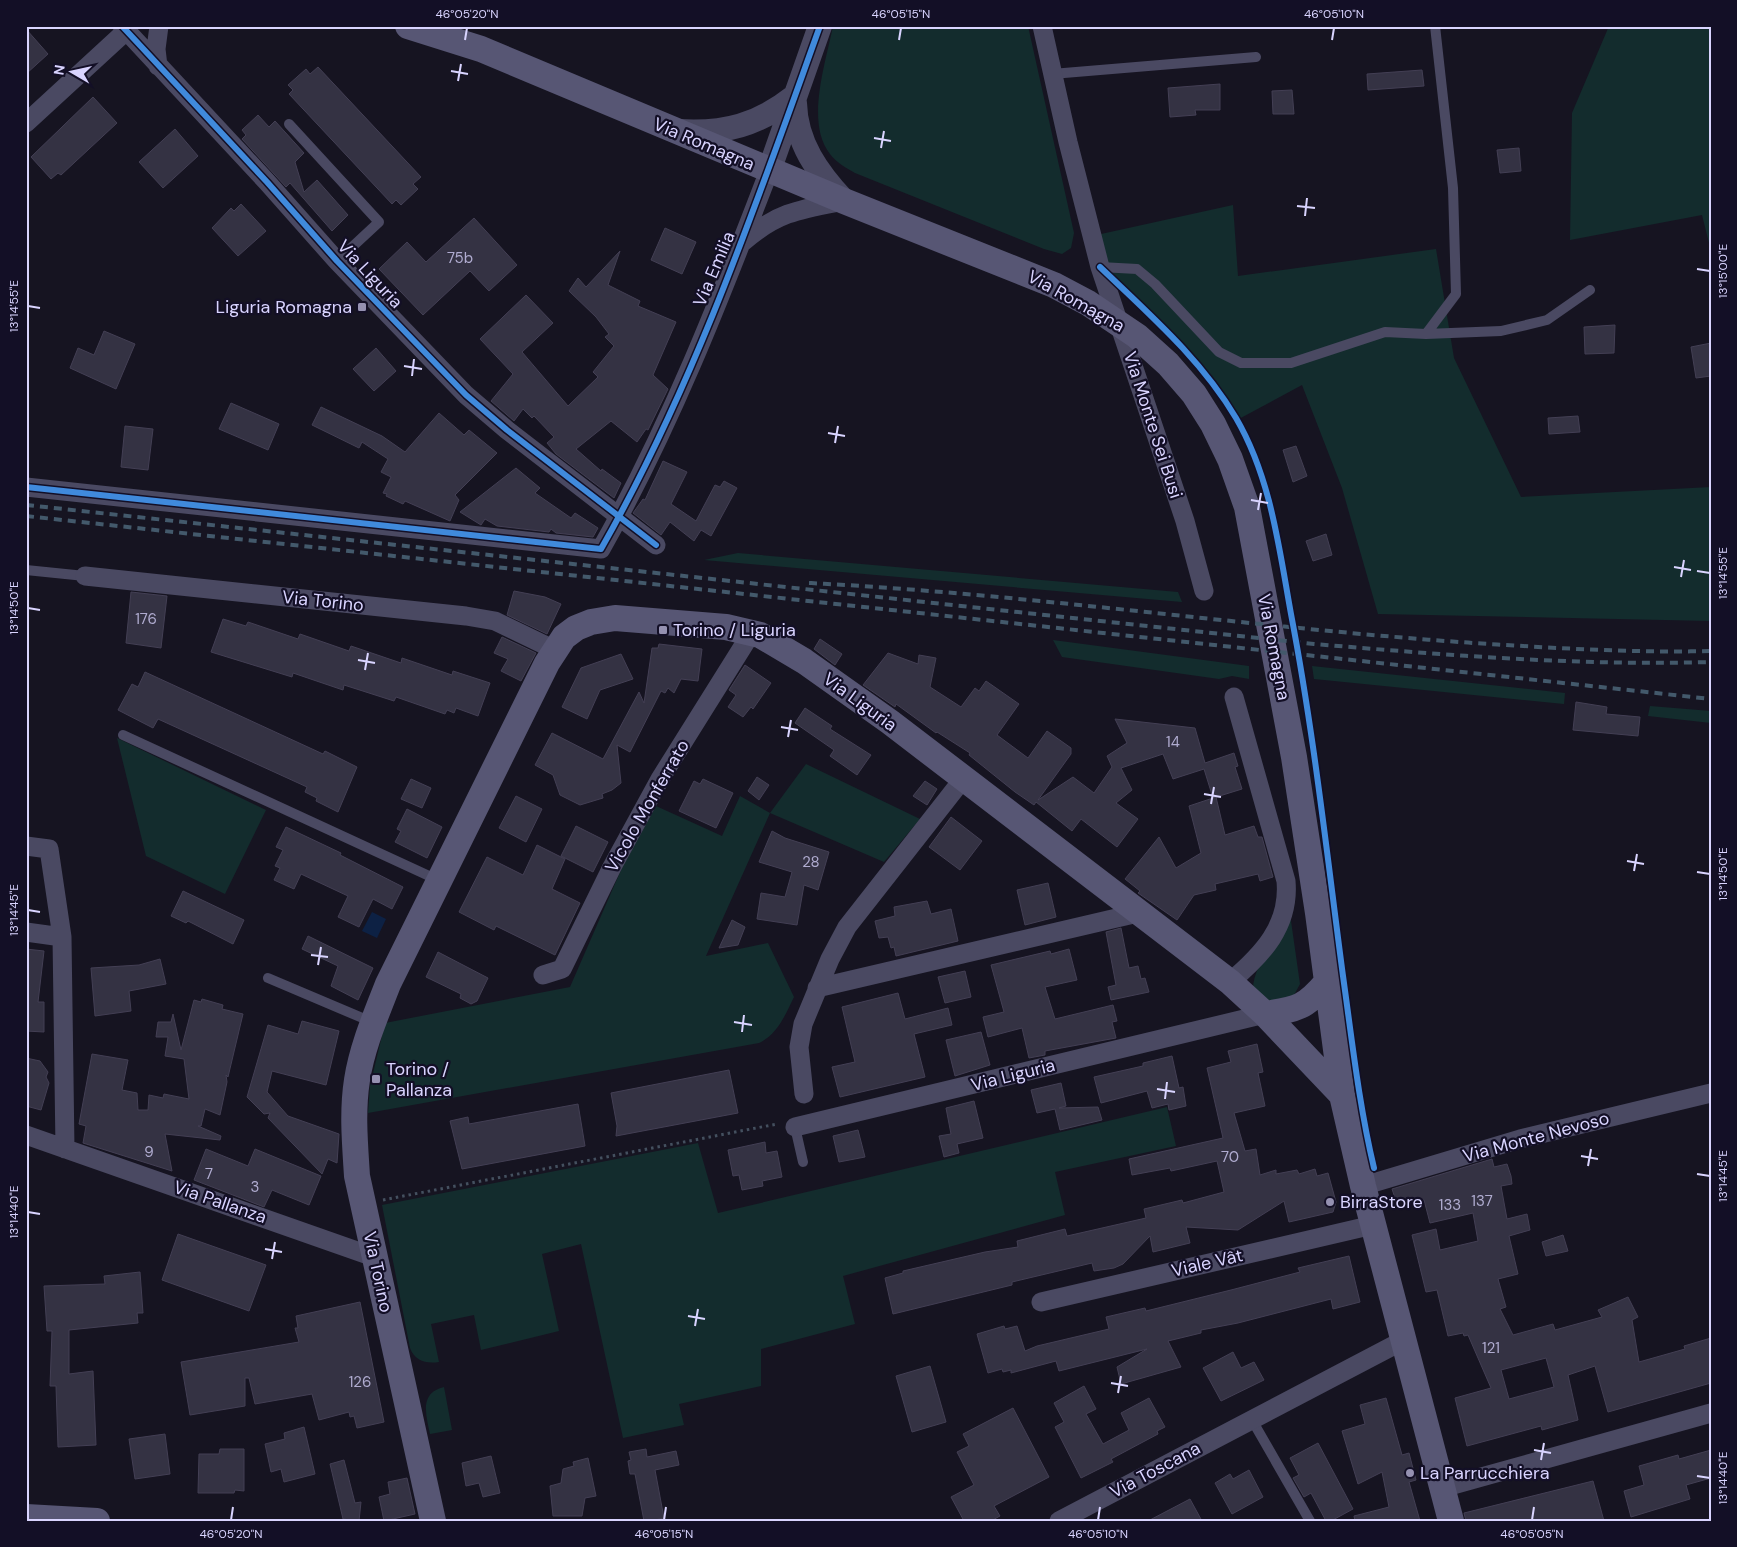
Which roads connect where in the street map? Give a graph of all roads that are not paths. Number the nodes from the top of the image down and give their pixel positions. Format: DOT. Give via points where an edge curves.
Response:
graph roads {
  1 [pos="159,26"];
  2 [pos="408,26"];
  3 [pos="820,26"];
  4 [pos="1042,26"];
  5 [pos="1435,26"];
  6 [pos="124,28"];
  7 [pos="1256,57"];
  8 [pos="158,66"];
  9 [pos="1052,74"];
  10 [pos="795,96"];
  11 [pos="26,123"];
  12 [pos="289,124"];
  13 [pos="671,130"];
  14 [pos="769,171"];
  15 [pos="844,202"];
  16 [pos="742,242"];
  17 [pos="337,261"];
  18 [pos="1100,267"];
  19 [pos="1590,290"];
  20 [pos="1119,322"];
  21 [pos="1426,334"];
  22 [pos="26,487"];
  23 [pos="620,517"];
  24 [pos="656,545"];
  25 [pos="26,570"];
  26 [pos="85,576"];
  27 [pos="1204,591"];
  28 [pos="752,632"];
  29 [pos="555,650"];
  30 [pos="1234,697"];
  31 [pos="123,735"];
  32 [pos="963,780"];
  33 [pos="26,846"];
  34 [pos="440,881"];
  35 [pos="1138,913"];
  36 [pos="26,932"];
  37 [pos="62,936"];
  38 [pos="544,975"];
  39 [pos="268,978"];
  40 [pos="1230,982"];
  41 [pos="1327,982"];
  42 [pos="817,988"];
  43 [pos="1265,1014"];
  44 [pos="373,1022"];
  45 [pos="1711,1093"];
  46 [pos="804,1094"];
  47 [pos="1342,1095"];
  48 [pos="789,1125"];
  49 [pos="26,1135"];
  50 [pos="65,1149"];
  51 [pos="803,1162"];
  52 [pos="1363,1186"];
  53 [pos="1373,1224"];
  54 [pos="374,1257"];
  55 [pos="1041,1302"];
  56 [pos="1404,1340"];
  57 [pos="1711,1413"];
  58 [pos="1252,1420"];
  59 [pos="1442,1488"];
  60 [pos="26,1517"];
  61 [pos="96,1521"];
  62 [pos="433,1521"];
  63 [pos="1059,1521"];
  64 [pos="1310,1521"];
  65 [pos="1451,1521"];
  1 -- 8 [label="street"];
  2 -- 13 [label="main road, Via Romagna" via="480,49"];
  3 -- 10 [label="street, Via Emilia"];
  4 -- 9 [label="street, Via Monte Sei Busi"];
  5 -- 21 [label="lane" via="1453,188 1456,294"];
  6 -- 8 [label="street, Via Liguria"];
  6 -- 11 [label="street, Via Liguria"];
  7 -- 9 [label="lane"];
  8 -- 17 [label="street, Via Liguria"];
  9 -- 18 [label="street, Via Monte Sei Busi"];
  10 -- 13 [label="street" via="770,114 742,126 696,132"];
  10 -- 14 [label="street, Via Emilia"];
  10 -- 15 [label="street, Via Emilia" via="795,115 804,145 824,180"];
  12 -- 17 [label="lane, Via Liguria" via="379,222"];
  13 -- 14 [label="main road, Via Romagna"];
  14 -- 15 [label="main road, Via Romagna"];
  14 -- 16 [label="street, Via Emilia"];
  15 -- 16 [label="street, Via Emilia" via="804,208 772,219"];
  15 -- 20 [label="main road, Via Romagna" via="1054,285"];
  16 -- 23 [label="street, Via Emilia" via="676,399"];
  17 -- 23 [label="street, Via Liguria" via="466,395"];
  18 -- 20 [label="street, Via Monte Sei Busi"];
  18 -- 21 [label="lane" via="1136,269 1156,284 1219,352 1241,363 1291,363 1385,332"];
  19 -- 21 [label="lane" via="1547,320 1501,330"];
  20 -- 27 [label="street, Via Monte Sei Busi" via="1185,521"];
  20 -- 41 [label="main road, Via Romagna" via="1152,349 1194,394 1221,440 1241,489 1286,707"];
  22 -- 23 [label="street" via="601,549"];
  23 -- 24 [label="street, Via Liguria"];
  25 -- 26 [label="lane"];
  26 -- 29 [label="street, Via Torino" via="466,616 495,621"];
  28 -- 29 [label="main road, Via Torino" via="679,622 615,618 576,628"];
  28 -- 32 [label="main road, Via Liguria" via="772,641 819,672 890,722"];
  28 -- 38 [label="street, Vicolo Monferrato" via="660,779 562,969"];
  29 -- 34 [label="main road, Via Torino"];
  30 -- 40 [label="street" via="1286,881 1287,896 1281,924 1274,936"];
  31 -- 34 [label="lane"];
  32 -- 35 [label="main road, Via Liguria"];
  32 -- 42 [label="street" via="848,927"];
  33 -- 37 [label="street" via="49,849"];
  34 -- 44 [label="main road, Via Torino" via="388,984"];
  35 -- 40 [label="main road, Via Liguria"];
  35 -- 42 [label="street"];
  36 -- 37 [label="street"];
  37 -- 50 [label="street"];
  39 -- 44 [label="lane"];
  40 -- 43 [label="main road, Via Liguria"];
  41 -- 43 [label="main road, Via Liguria" via="1299,1008"];
  41 -- 47 [label="main road, Via Romagna"];
  42 -- 46 [label="street" via="803,1024 799,1048"];
  43 -- 47 [label="main road, Via Liguria"];
  43 -- 48 [label="street, Via Liguria"];
  44 -- 54 [label="main road, Via Torino" via="357,1080 354,1126 357,1176"];
  45 -- 52 [label="street, Via Monte Nevoso" via="1520,1139"];
  47 -- 52 [label="main road"];
  48 -- 51 [label="lane"];
  49 -- 50 [label="street, Via Pallanza"];
  50 -- 54 [label="street, Via Pallanza"];
  52 -- 53 [label="main road"];
  53 -- 55 [label="street, Viale Vât"];
  53 -- 56 [label="main road"];
  54 -- 62 [label="main road, Via Torino"];
  56 -- 58 [label="street, Via Toscana"];
  56 -- 59 [label="main road"];
  57 -- 59 [label="street"];
  58 -- 63 [label="street, Via Toscana"];
  58 -- 64 [label="lane"];
  59 -- 65 [label="main road"];
  60 -- 61 [label="main road"];
}
